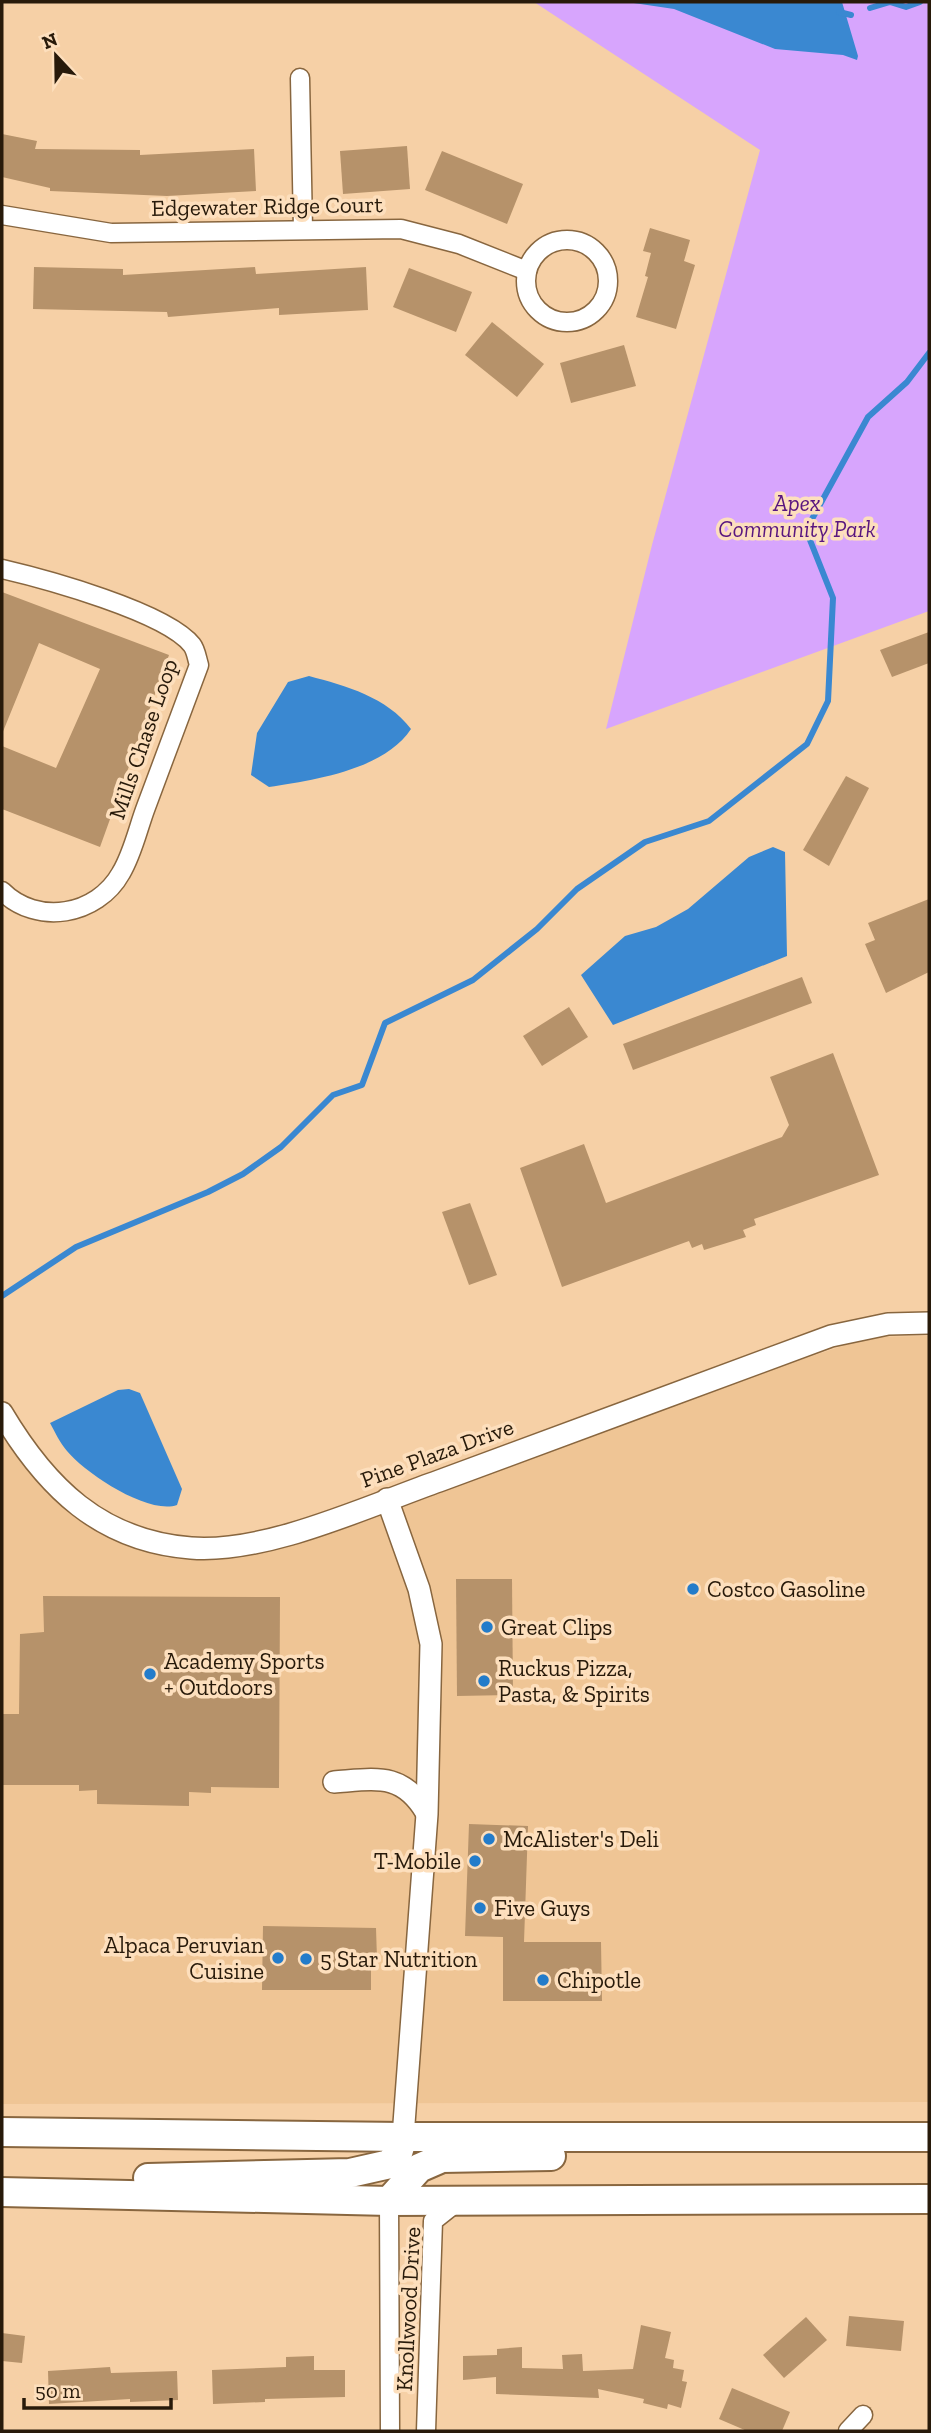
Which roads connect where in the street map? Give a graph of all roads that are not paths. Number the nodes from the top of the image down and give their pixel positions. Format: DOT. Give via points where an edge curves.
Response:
graph roads {
  1 [pos="300,78"];
  2 [pos="2,215"];
  3 [pos="303,229"];
  4 [pos="527,271"];
  5 [pos="2,569"];
  6 [pos="2,891"];
  7 [pos="929,1323"];
  8 [pos="2,1413"];
  9 [pos="387,1499"];
  10 [pos="334,1782"];
  11 [pos="427,1814"];
  12 [pos="2,2132"];
  13 [pos="403,2137"];
  14 [pos="791,2137"];
  15 [pos="929,2137"];
  16 [pos="11,2192"];
  17 [pos="929,2199"];
  18 [pos="388,2201"];
  19 [pos="460,2201"];
  20 [pos="863,2415"];
  21 [pos="390,2431"];
  22 [pos="426,2431"];
  23 [pos="848,2431"];
  1 -- 3 [label="street"];
  2 -- 3 [label="street, Edgewater Ridge Court" via="111,233"];
  3 -- 4 [label="street, Edgewater Ridge Court" via="401,229 459,243"];
  4 -- 4 [label="street" via="526,285 537,310 562,322 588,316 606,295 606,268 589,247 576,242 550,244"];
  5 -- 6 [label="street, Mills Chase Loop" via="57,582 171,626 194,646 199,665 121,874 94,901 64,913 35,912"];
  7 -- 9 [label="street, Pine Plaza Drive" via="888,1324 831,1336"];
  8 -- 9 [label="street, Pine Plaza Drive" via="43,1474 67,1499 103,1523 142,1539 191,1548 234,1547 278,1537"];
  9 -- 11 [label="street" via="419,1589 431,1644"];
  10 -- 11 [label="street" via="395,1781 411,1790"];
  11 -- 13 [label="street"];
  12 -- 13 [label="highway"];
  13 -- 14 [label="highway"];
  13 -- 16 [label="highway" via="390,2164 350,2173 173,2176"];
  14 -- 15 [label="highway"];
  14 -- 18 [label="highway" via="697,2150 442,2158 419,2168"];
  16 -- 18 [label="highway"];
  17 -- 19 [label="highway"];
  18 -- 19 [label="highway"];
  18 -- 21 [label="street, Knollwood Drive"];
  19 -- 22 [label="street, Knollwood Drive" via="433,2221"];
  20 -- 23 [label="street"];
}
